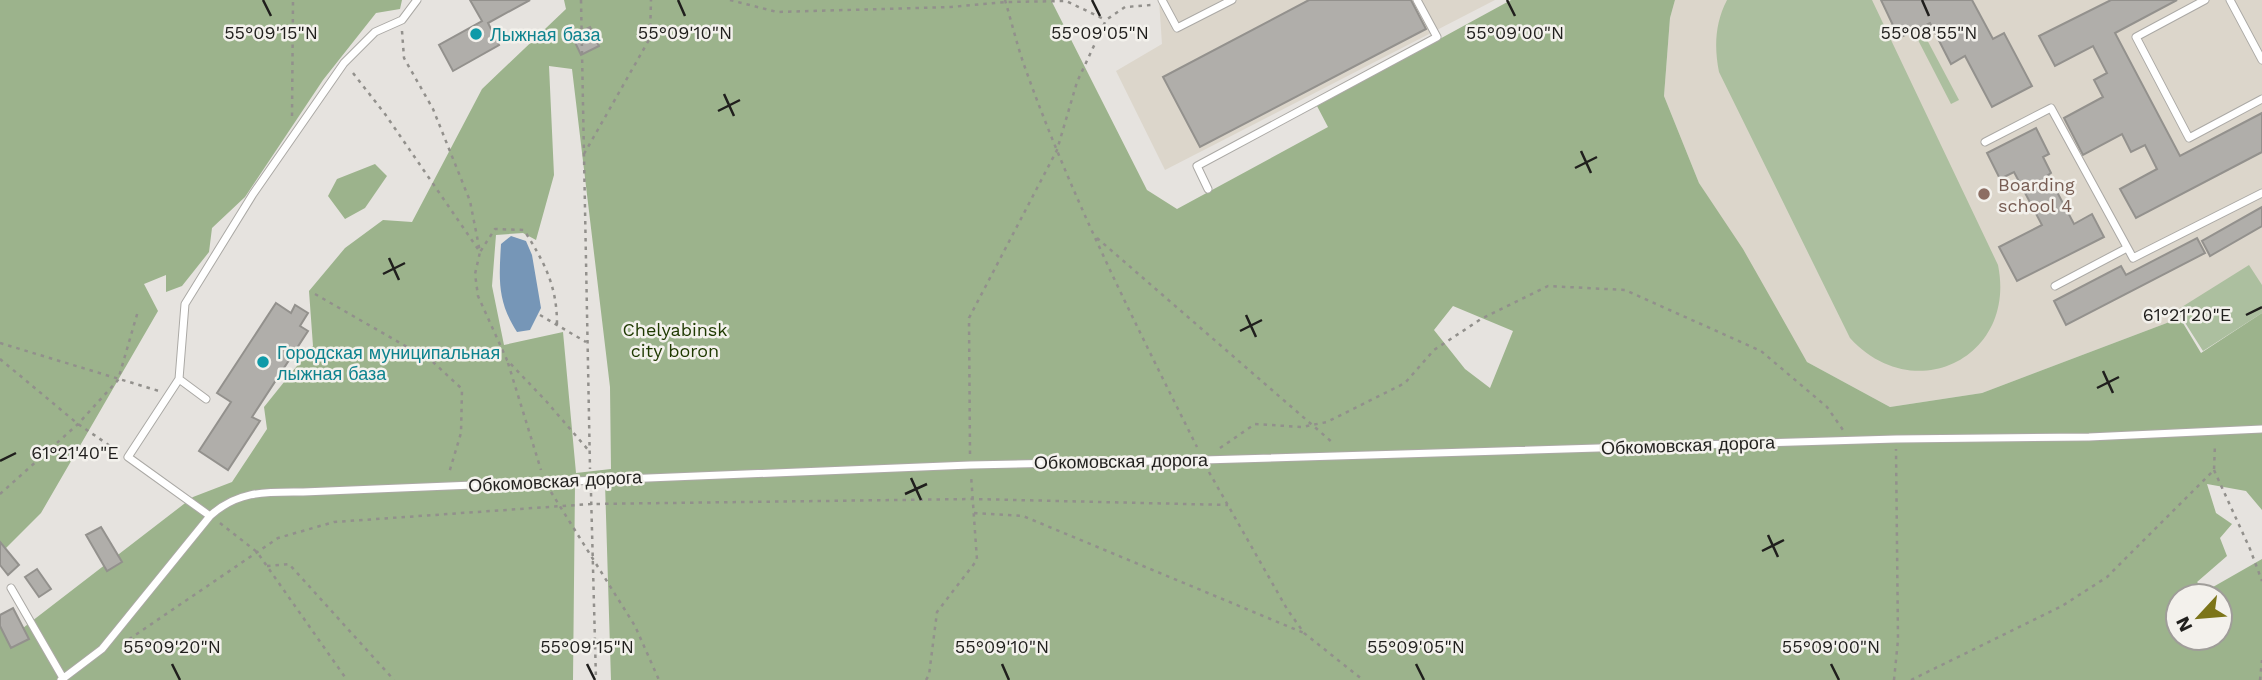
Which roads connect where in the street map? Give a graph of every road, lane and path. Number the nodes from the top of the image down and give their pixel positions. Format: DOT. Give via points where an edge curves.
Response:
graph roads {
  1 [pos="293,0"];
  2 [pos="417,0"];
  3 [pos="581,0"];
  4 [pos="651,0"];
  5 [pos="730,0"];
  6 [pos="1232,0"];
  7 [pos="1417,0"];
  8 [pos="2205,0"];
  9 [pos="2230,0"];
  10 [pos="1005,1"];
  11 [pos="1163,2"];
  12 [pos="402,20"];
  13 [pos="1106,20"];
  14 [pos="2262,60"];
  15 [pos="344,63"];
  16 [pos="2262,99"];
  17 [pos="292,138"];
  18 [pos="1985,142"];
  19 [pos="1057,150"];
  20 [pos="583,156"];
  21 [pos="1208,189"];
  22 [pos="2262,193"];
  23 [pos="1095,236"];
  24 [pos="2127,248"];
  25 [pos="480,252"];
  26 [pos="2055,286"];
  27 [pos="315,294"];
  28 [pos="138,311"];
  29 [pos="540,315"];
  30 [pos="557,324"];
  31 [pos="0,343"];
  32 [pos="587,343"];
  33 [pos="0,359"];
  34 [pos="507,360"];
  35 [pos="179,379"];
  36 [pos="118,380"];
  37 [pos="169,393"];
  38 [pos="206,398"];
  39 [pos="78,424"];
  40 [pos="1314,425"];
  41 [pos="2262,429"];
  42 [pos="2216,431"];
  43 [pos="1896,439"];
  44 [pos="1852,440"];
  45 [pos="590,452"];
  46 [pos="1345,456"];
  47 [pos="128,457"];
  48 [pos="1203,460"];
  49 [pos="970,464"];
  50 [pos="2214,470"];
  51 [pos="591,479"];
  52 [pos="544,481"];
  53 [pos="445,486"];
  54 [pos="0,494"];
  55 [pos="973,499"];
  56 [pos="591,504"];
  57 [pos="1228,505"];
  58 [pos="560,506"];
  59 [pos="974,513"];
  60 [pos="210,516"];
  61 [pos="257,552"];
  62 [pos="592,557"];
  63 [pos="267,566"];
  64 [pos="2262,581"];
  65 [pos="11,588"];
  66 [pos="1304,633"];
  67 [pos="117,649"];
  68 [pos="2262,660"];
  69 [pos="62,679"];
  70 [pos="346,680"];
  71 [pos="394,680"];
  72 [pos="596,680"];
  73 [pos="659,680"];
  74 [pos="926,680"];
  75 [pos="1363,680"];
  76 [pos="1894,680"];
  77 [pos="1911,680"];
  78 [pos="2260,680"];
  1 -- 17 [label="path"];
  2 -- 12 [label="lane"];
  3 -- 20 [label="path"];
  4 -- 20 [label="path" via="650,38"];
  5 -- 10 [label="path" via="777,12"];
  6 -- 11 [label="lane" via="1177,28"];
  7 -- 21 [label="lane" via="1437,37 1198,166"];
  8 -- 16 [label="lane" via="2136,37 2189,138"];
  9 -- 14 [label="lane"];
  10 -- 13 [label="path" via="1066,1"];
  10 -- 19 [label="path"];
  11 -- 13 [label="path" via="1125,7"];
  12 -- 15 [label="lane" via="374,32"];
  12 -- 25 [label="path" via="404,58 452,155 470,201"];
  13 -- 19 [label="path" via="1077,82"];
  15 -- 17 [label="lane"];
  15 -- 25 [label="path"];
  17 -- 35 [label="lane" via="185,304"];
  18 -- 24 [label="lane" via="2050,108"];
  19 -- 23 [label="path"];
  19 -- 49 [label="path" via="969,318"];
  20 -- 32 [label="path"];
  22 -- 24 [label="lane" via="2133,258"];
  23 -- 40 [label="path"];
  23 -- 48 [label="path"];
  24 -- 26 [label="lane"];
  25 -- 30 [label="path" via="495,229 524,230 543,260 557,300"];
  25 -- 34 [label="path" via="475,274 478,296"];
  27 -- 53 [label="path" via="433,362 462,389 461,433"];
  28 -- 36 [label="path"];
  29 -- 30 [label="path"];
  30 -- 32 [label="path"];
  31 -- 36 [label="path"];
  32 -- 45 [label="path"];
  33 -- 39 [label="path"];
  34 -- 45 [label="path"];
  34 -- 52 [label="path"];
  35 -- 37 [label="lane"];
  35 -- 38 [label="lane"];
  36 -- 37 [label="path"];
  36 -- 39 [label="path"];
  37 -- 47 [label="lane"];
  39 -- 47 [label="path"];
  39 -- 54 [label="path"];
  40 -- 44 [label="path" via="1405,383 1434,350 1481,318 1548,286 1626,290 1761,351 1826,408"];
  40 -- 46 [label="path"];
  40 -- 48 [label="path" via="1255,424"];
  41 -- 42 [label="lane, Обкомовская дорога"];
  42 -- 43 [label="lane, Обкомовская дорога"];
  42 -- 50 [label="path"];
  43 -- 44 [label="lane, Обкомовская дорога"];
  43 -- 76 [label="path" via="1898,640"];
  44 -- 46 [label="lane, Обкомовская дорога"];
  45 -- 51 [label="path"];
  46 -- 48 [label="lane, Обкомовская дорога"];
  47 -- 60 [label="lane"];
  48 -- 49 [label="lane, Обкомовская дорога"];
  48 -- 57 [label="path"];
  49 -- 51 [label="lane, Обкомовская дорога"];
  49 -- 55 [label="path"];
  50 -- 64 [label="path"];
  50 -- 77 [label="path" via="2107,577 2062,606"];
  51 -- 52 [label="lane, Обкомовская дорога"];
  51 -- 56 [label="path"];
  52 -- 53 [label="lane, Обкомовская дорога"];
  52 -- 58 [label="path"];
  53 -- 60 [label="lane, Обкомовская дорога" via="262,492 225,502"];
  55 -- 56 [label="path"];
  55 -- 57 [label="path"];
  55 -- 59 [label="path"];
  56 -- 58 [label="path"];
  56 -- 62 [label="path"];
  57 -- 66 [label="path"];
  58 -- 61 [label="path" via="334,522 278,538"];
  58 -- 62 [label="path"];
  59 -- 66 [label="path" via="1023,516"];
  59 -- 74 [label="path" via="977,560 937,612"];
  60 -- 61 [label="path"];
  60 -- 69 [label="lane, Обкомовская дорога" via="102,649"];
  61 -- 63 [label="path"];
  61 -- 67 [label="path"];
  62 -- 72 [label="path"];
  62 -- 73 [label="path" via="635,626"];
  63 -- 70 [label="path"];
  63 -- 71 [label="path" via="289,564"];
  65 -- 69 [label="lane"];
  66 -- 75 [label="path"];
  68 -- 78 [label="path"];
}
